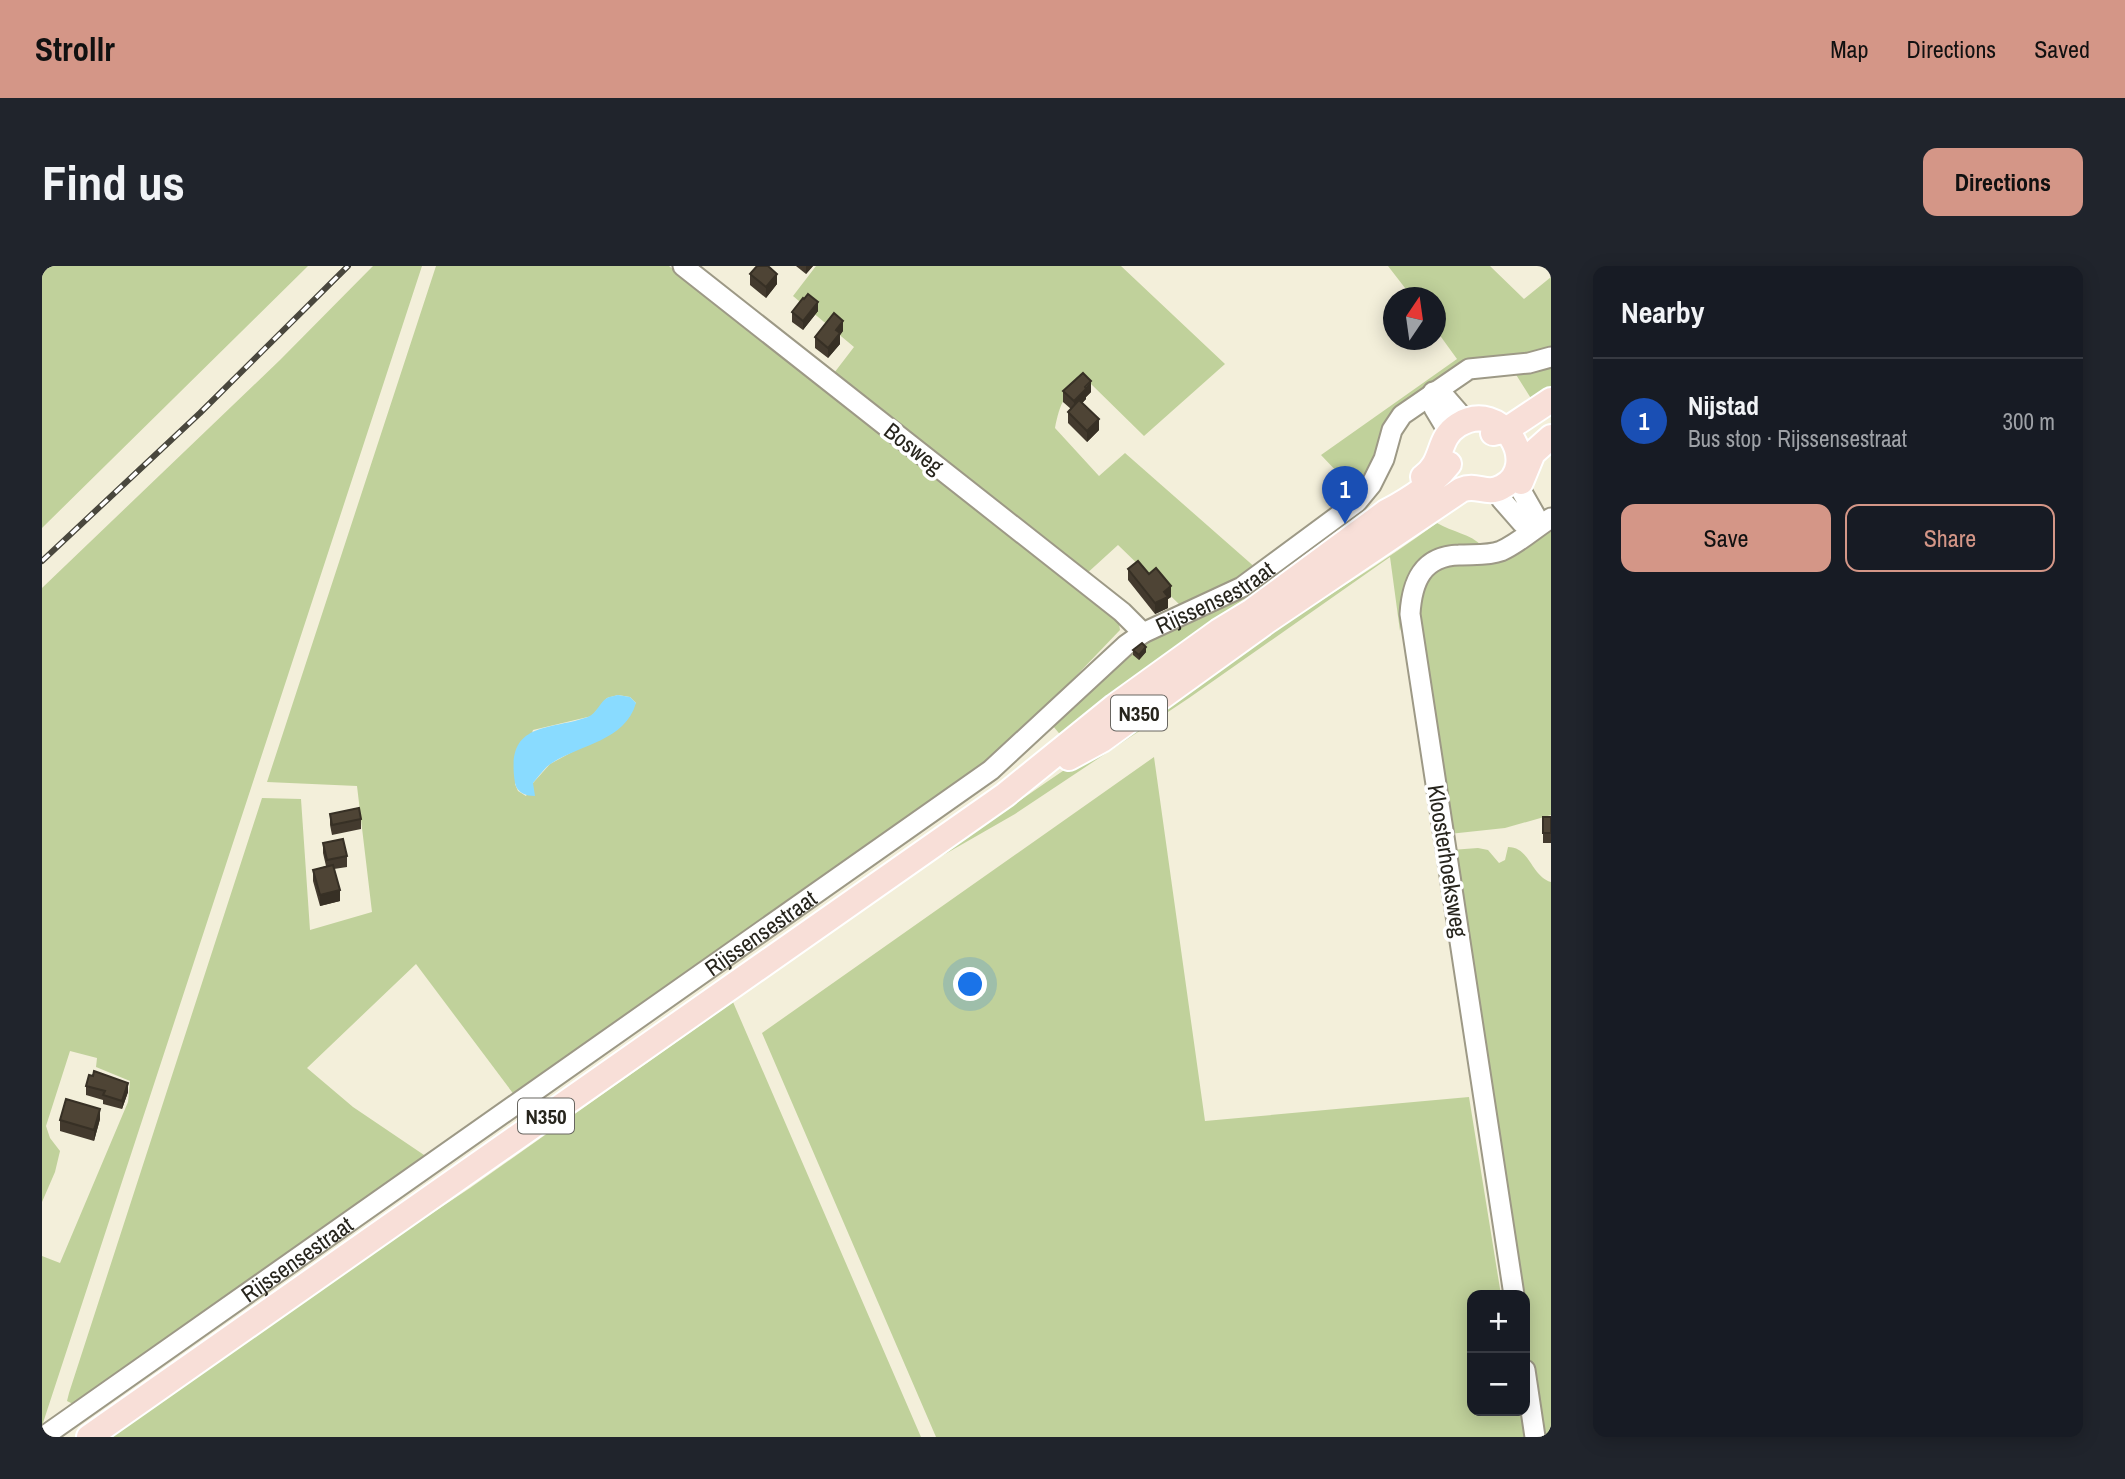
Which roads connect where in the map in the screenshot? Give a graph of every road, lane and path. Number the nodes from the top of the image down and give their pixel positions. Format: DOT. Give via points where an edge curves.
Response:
graph roads {
  1 [pos="683,266"];
  2 [pos="1551,356"];
  3 [pos="1551,392"];
  4 [pos="1433,393"];
  5 [pos="1551,400"];
  6 [pos="1551,426"];
  7 [pos="1503,427"];
  8 [pos="1551,437"];
  9 [pos="1450,446"];
  10 [pos="1516,476"];
  11 [pos="1465,493"];
  12 [pos="1391,523"];
  13 [pos="1543,523"];
  14 [pos="1143,633"];
  15 [pos="1513,1290"];
  16 [pos="1530,1404"];
  17 [pos="43,1437"];
  18 [pos="89,1437"];
  19 [pos="1535,1437"];
  1 -- 14 [label="street, Bosweg"];
  2 -- 4 [label="street, Rijssensestraat" via="1469,369"];
  3 -- 7 [label="main road"];
  4 -- 9 [label="street" via="1446,398"];
  4 -- 14 [label="street, Rijssensestraat" via="1402,415 1371,485 1357,502 1242,587"];
  5 -- 7 [label="main road"];
  6 -- 10 [label="main road" via="1525,446"];
  7 -- 9 [label="main road" via="1497,433 1468,431"];
  7 -- 10 [label="main road" via="1514,439"];
  8 -- 10 [label="main road"];
  9 -- 11 [label="main road" via="1454,478"];
  9 -- 12 [label="main road, Rijssensestraat / N350" via="1426,487 1403,503"];
  10 -- 11 [label="main road" via="1499,489 1469,486"];
  10 -- 13 [label="street" via="1522,523"];
  11 -- 12 [label="main road, Rijssensestraat / N350"];
  12 -- 18 [label="main road, Rijssensestraat / N350" via="1268,621 1102,740 1005,795"];
  13 -- 15 [label="street, Kloosterhoeksweg" via="1500,551 1454,555 1428,565 1414,584 1410,614"];
  14 -- 17 [label="street, Rijssensestraat" via="991,770"];
  16 -- 19 [label="street"];
}
